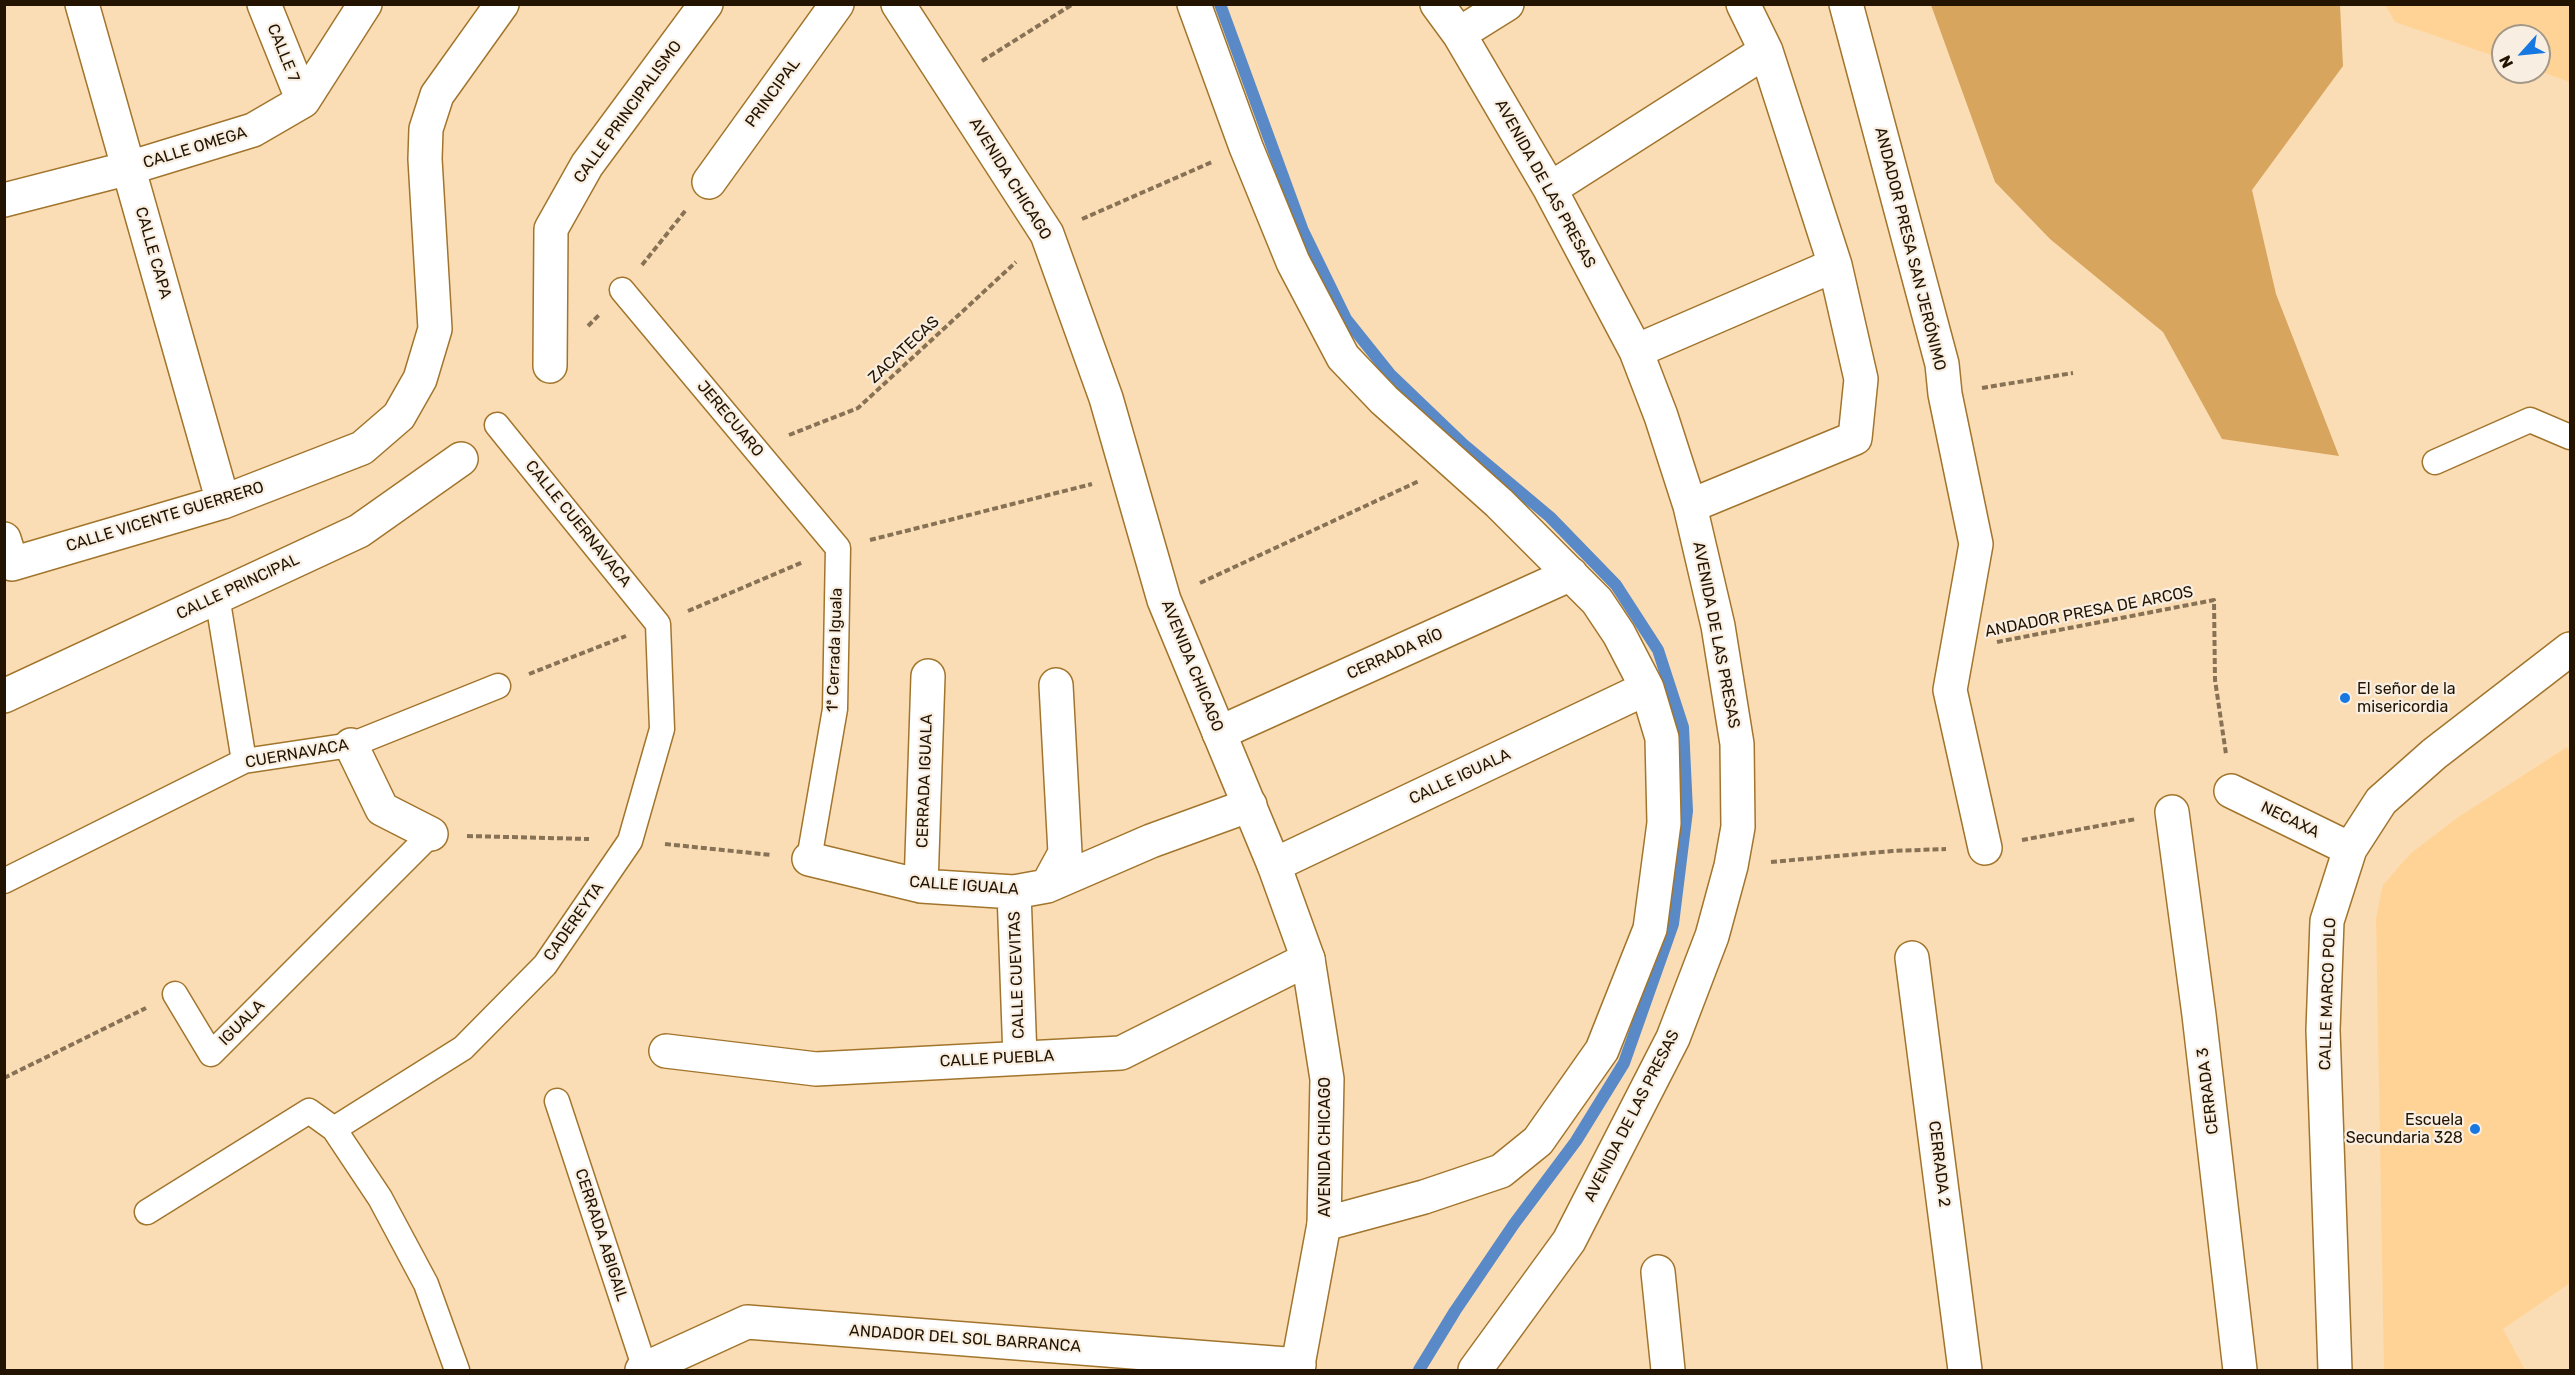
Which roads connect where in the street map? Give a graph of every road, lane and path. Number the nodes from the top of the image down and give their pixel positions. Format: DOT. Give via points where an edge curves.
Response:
graph roads {
  1 [pos="82,4"];
  2 [pos="264,4"];
  3 [pos="365,4"];
  4 [pos="502,4"];
  5 [pos="706,4"];
  6 [pos="837,4"];
  7 [pos="898,4"];
  8 [pos="1073,4"];
  9 [pos="1194,4"];
  10 [pos="1437,4"];
  11 [pos="1508,4"];
  12 [pos="1743,4"];
  13 [pos="1846,4"];
  14 [pos="1459,34"];
  15 [pos="1766,51"];
  16 [pos="949,81"];
  17 [pos="303,101"];
  18 [pos="1246,147"];
  19 [pos="129,168"];
  20 [pos="709,182"];
  21 [pos="1550,189"];
  22 [pos="4,200"];
  23 [pos="1047,234"];
  24 [pos="1835,265"];
  25 [pos="622,290"];
  26 [pos="1636,351"];
  27 [pos="550,366"];
  28 [pos="2073,373"];
  29 [pos="1945,394"];
  30 [pos="497,425"];
  31 [pos="2571,437"];
  32 [pos="755,448"];
  33 [pos="461,459"];
  34 [pos="2435,462"];
  35 [pos="1455,464"];
  36 [pos="223,502"];
  37 [pos="1690,506"];
  38 [pos="838,548"];
  39 [pos="8,551"];
  40 [pos="1570,574"];
  41 [pos="217,596"];
  42 [pos="1164,600"];
  43 [pos="658,624"];
  44 [pos="2571,649"];
  45 [pos="1958,650"];
  46 [pos="928,676"];
  47 [pos="1056,685"];
  48 [pos="498,686"];
  49 [pos="1647,688"];
  50 [pos="4,696"];
  51 [pos="1219,733"];
  52 [pos="351,746"];
  53 [pos="244,761"];
  54 [pos="2231,790"];
  55 [pos="1250,804"];
  56 [pos="2172,812"];
  57 [pos="431,834"];
  58 [pos="1985,848"];
  59 [pos="2350,849"];
  60 [pos="808,859"];
  61 [pos="1274,865"];
  62 [pos="4,881"];
  63 [pos="921,886"];
  64 [pos="1047,886"];
  65 [pos="1014,892"];
  66 [pos="1912,958"];
  67 [pos="1308,959"];
  68 [pos="175,993"];
  69 [pos="666,1051"];
  70 [pos="1020,1058"];
  71 [pos="4,1078"];
  72 [pos="557,1101"];
  73 [pos="334,1129"];
  74 [pos="147,1212"];
  75 [pos="1324,1224"];
  76 [pos="1658,1272"];
  77 [pos="1298,1368"];
  78 [pos="644,1370"];
  79 [pos="457,1371"];
  80 [pos="1475,1371"];
  81 [pos="1668,1371"];
  82 [pos="1965,1371"];
  83 [pos="2240,1371"];
  84 [pos="2335,1371"];
  1 -- 19 [label="street, CALLE CAPA"];
  2 -- 17 [label="street, CALLE 7"];
  3 -- 17 [label="street, CALLE OMEGA"];
  4 -- 36 [label="street, CALLE VICENTE GUERRERO" via="437,95 426,129 435,329 420,379 399,416 362,448"];
  5 -- 27 [label="street, CALLE PRINCIPALISMO" via="587,165 551,229"];
  6 -- 20 [label="street, PRINCIPAL"];
  7 -- 16 [label="street, AVENIDA CHICAGO"];
  8 -- 16 [label="path"];
  9 -- 18 [label="street"];
  10 -- 14 [label="street, AVENIDA DE LAS PRESAS"];
  11 -- 14 [label="street"];
  12 -- 15 [label="street"];
  13 -- 29 [label="street, ANDADOR PRESA SAN JERÓNIMO" via="1942,364"];
  14 -- 21 [label="street, AVENIDA DE LAS PRESAS"];
  15 -- 21 [label="street"];
  15 -- 24 [label="street"];
  16 -- 23 [label="street, AVENIDA CHICAGO"];
  17 -- 19 [label="street, CALLE OMEGA" via="253,130"];
  18 -- 23 [label="path, ZACATECAS"];
  18 -- 35 [label="street" via="1293,262 1343,357"];
  19 -- 22 [label="street, CALLE OMEGA"];
  19 -- 36 [label="street, CALLE CAPA"];
  21 -- 26 [label="street, AVENIDA DE LAS PRESAS"];
  23 -- 32 [label="path, ZACATECAS" via="858,408"];
  23 -- 42 [label="street, AVENIDA CHICAGO" via="1106,398"];
  24 -- 26 [label="street"];
  24 -- 37 [label="street" via="1861,379 1855,438"];
  25 -- 32 [label="lane, JERECUARO"];
  26 -- 37 [label="street, AVENIDA DE LAS PRESAS"];
  28 -- 29 [label="path"];
  29 -- 45 [label="street, ANDADOR PRESA SAN JERÓNIMO" via="1976,544"];
  30 -- 43 [label="lane, CALLE CUERNAVACA"];
  31 -- 34 [label="lane" via="2530,420"];
  32 -- 38 [label="lane, JERECUARO"];
  33 -- 41 [label="street, CALLE PRINCIPAL" via="359,531"];
  35 -- 40 [label="street"];
  35 -- 42 [label="path"];
  36 -- 39 [label="street, CALLE VICENTE GUERRERO"];
  37 -- 80 [label="street, AVENIDA DE LAS PRESAS" via="1718,626 1737,744 1738,827 1731,866 1712,936 1673,1038 1569,1240"];
  38 -- 60 [label="lane, 1ª Cerrada Iguala" via="835,709"];
  40 -- 49 [label="street" via="1597,601"];
  40 -- 51 [label="street, CERRADA RÍO"];
  41 -- 50 [label="street, CALLE PRINCIPAL"];
  41 -- 53 [label="lane"];
  42 -- 51 [label="street, AVENIDA CHICAGO"];
  43 -- 73 [label="lane, CADEREYTA" via="662,729 630,840 545,965 463,1048"];
  44 -- 59 [label="street, CALLE MARCO POLO" via="2434,754 2381,801"];
  45 -- 54 [label="path, ANDADOR PRESA DE ARCOS" via="2214,600 2215,680"];
  45 -- 58 [label="street, ANDADOR PRESA SAN JERÓNIMO" via="1950,690"];
  46 -- 63 [label="street, CERRADA IGUALA"];
  47 -- 64 [label="street" via="1065,853"];
  48 -- 52 [label="lane, CUERNAVACA"];
  49 -- 61 [label="street, CALLE IGUALA"];
  49 -- 75 [label="street" via="1662,738 1664,823 1650,929 1602,1050 1538,1141 1502,1171"];
  51 -- 55 [label="street, AVENIDA CHICAGO"];
  52 -- 53 [label="lane, CUERNAVACA"];
  52 -- 57 [label="street" via="382,809"];
  53 -- 62 [label="lane, CUERNAVACA"];
  54 -- 59 [label="street, NECAXA"];
  55 -- 61 [label="street, AVENIDA CHICAGO"];
  55 -- 64 [label="street, CALLE IGUALA"];
  56 -- 83 [label="street, CERRADA 3"];
  57 -- 68 [label="lane, IGUALA" via="211,1054"];
  59 -- 84 [label="street, CALLE MARCO POLO" via="2327,921 2323,1030"];
  60 -- 63 [label="street, CALLE IGUALA"];
  61 -- 67 [label="street, AVENIDA CHICAGO"];
  63 -- 65 [label="street, CALLE IGUALA"];
  64 -- 65 [label="street, CALLE IGUALA"];
  65 -- 70 [label="street, CALLE CUEVITAS"];
  66 -- 82 [label="street, CERRADA 2"];
  67 -- 70 [label="street, CALLE PUEBLA" via="1121,1053"];
  67 -- 75 [label="street, AVENIDA CHICAGO" via="1327,1079"];
  68 -- 71 [label="path"];
  69 -- 70 [label="street, CALLE PUEBLA" via="816,1069"];
  72 -- 78 [label="lane, CERRADA ABIGAIL"];
  73 -- 74 [label="lane" via="309,1111"];
  73 -- 79 [label="lane" via="380,1198 426,1284"];
  75 -- 77 [label="street, AVENIDA CHICAGO"];
  76 -- 81 [label="street"];
  77 -- 78 [label="street, ANDADOR DEL SOL BARRANCA" via="747,1322"];
}
